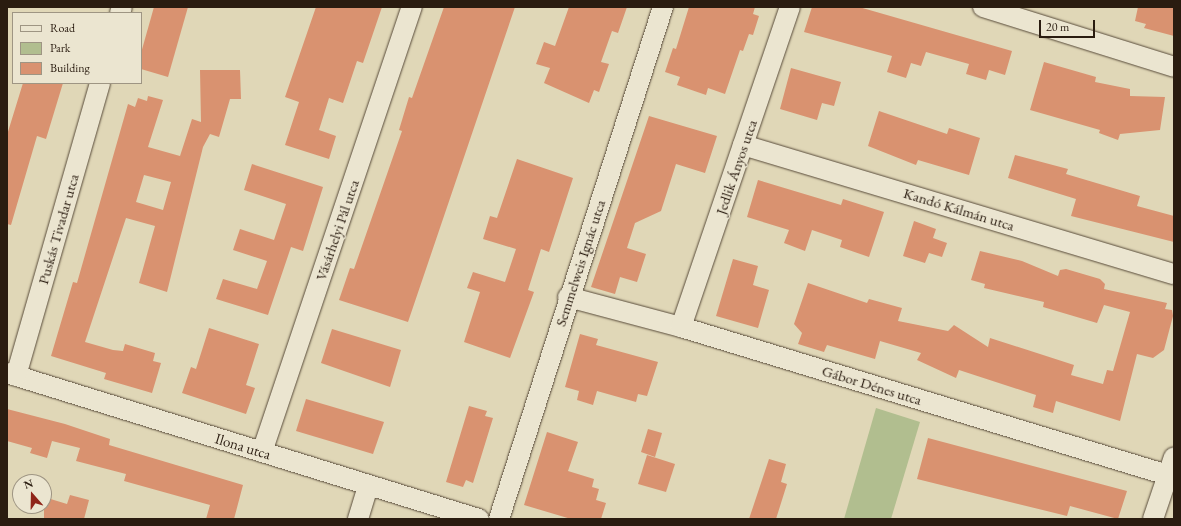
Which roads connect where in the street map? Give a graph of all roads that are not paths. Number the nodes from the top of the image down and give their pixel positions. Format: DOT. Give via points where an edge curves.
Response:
graph roads {
  1 [pos="412,7"];
  2 [pos="663,7"];
  3 [pos="790,7"];
  4 [pos="983,7"];
  5 [pos="1174,67"];
  6 [pos="100,84"];
  7 [pos="743,145"];
  8 [pos="1174,274"];
  9 [pos="568,297"];
  10 [pos="681,327"];
  11 [pos="12,374"];
  12 [pos="262,452"];
  13 [pos="1172,470"];
  14 [pos="368,486"];
  15 [pos="358,519"];
  16 [pos="479,519"];
  17 [pos="499,519"];
  18 [pos="1153,519"];
  1 -- 12 [label="street, Vásárhelyi Pál utca"];
  2 -- 9 [label="street, Semmelweis Ignác utca"];
  3 -- 7 [label="street, Jedlik Ányos utca"];
  4 -- 5 [label="street"];
  6 -- 11 [label="street, Puskás Tivadar utca"];
  7 -- 8 [label="street, Kandó Kálmán utca"];
  7 -- 10 [label="street, Jedlik Ányos utca"];
  9 -- 10 [label="street, Gábor Dénes utca"];
  9 -- 17 [label="street, Semmelweis Ignác utca"];
  10 -- 13 [label="street, Gábor Dénes utca"];
  11 -- 12 [label="street, Ilona utca"];
  12 -- 14 [label="street, Ilona utca"];
  13 -- 18 [label="street"];
  14 -- 15 [label="street"];
  14 -- 16 [label="street, Ilona utca"];
}
